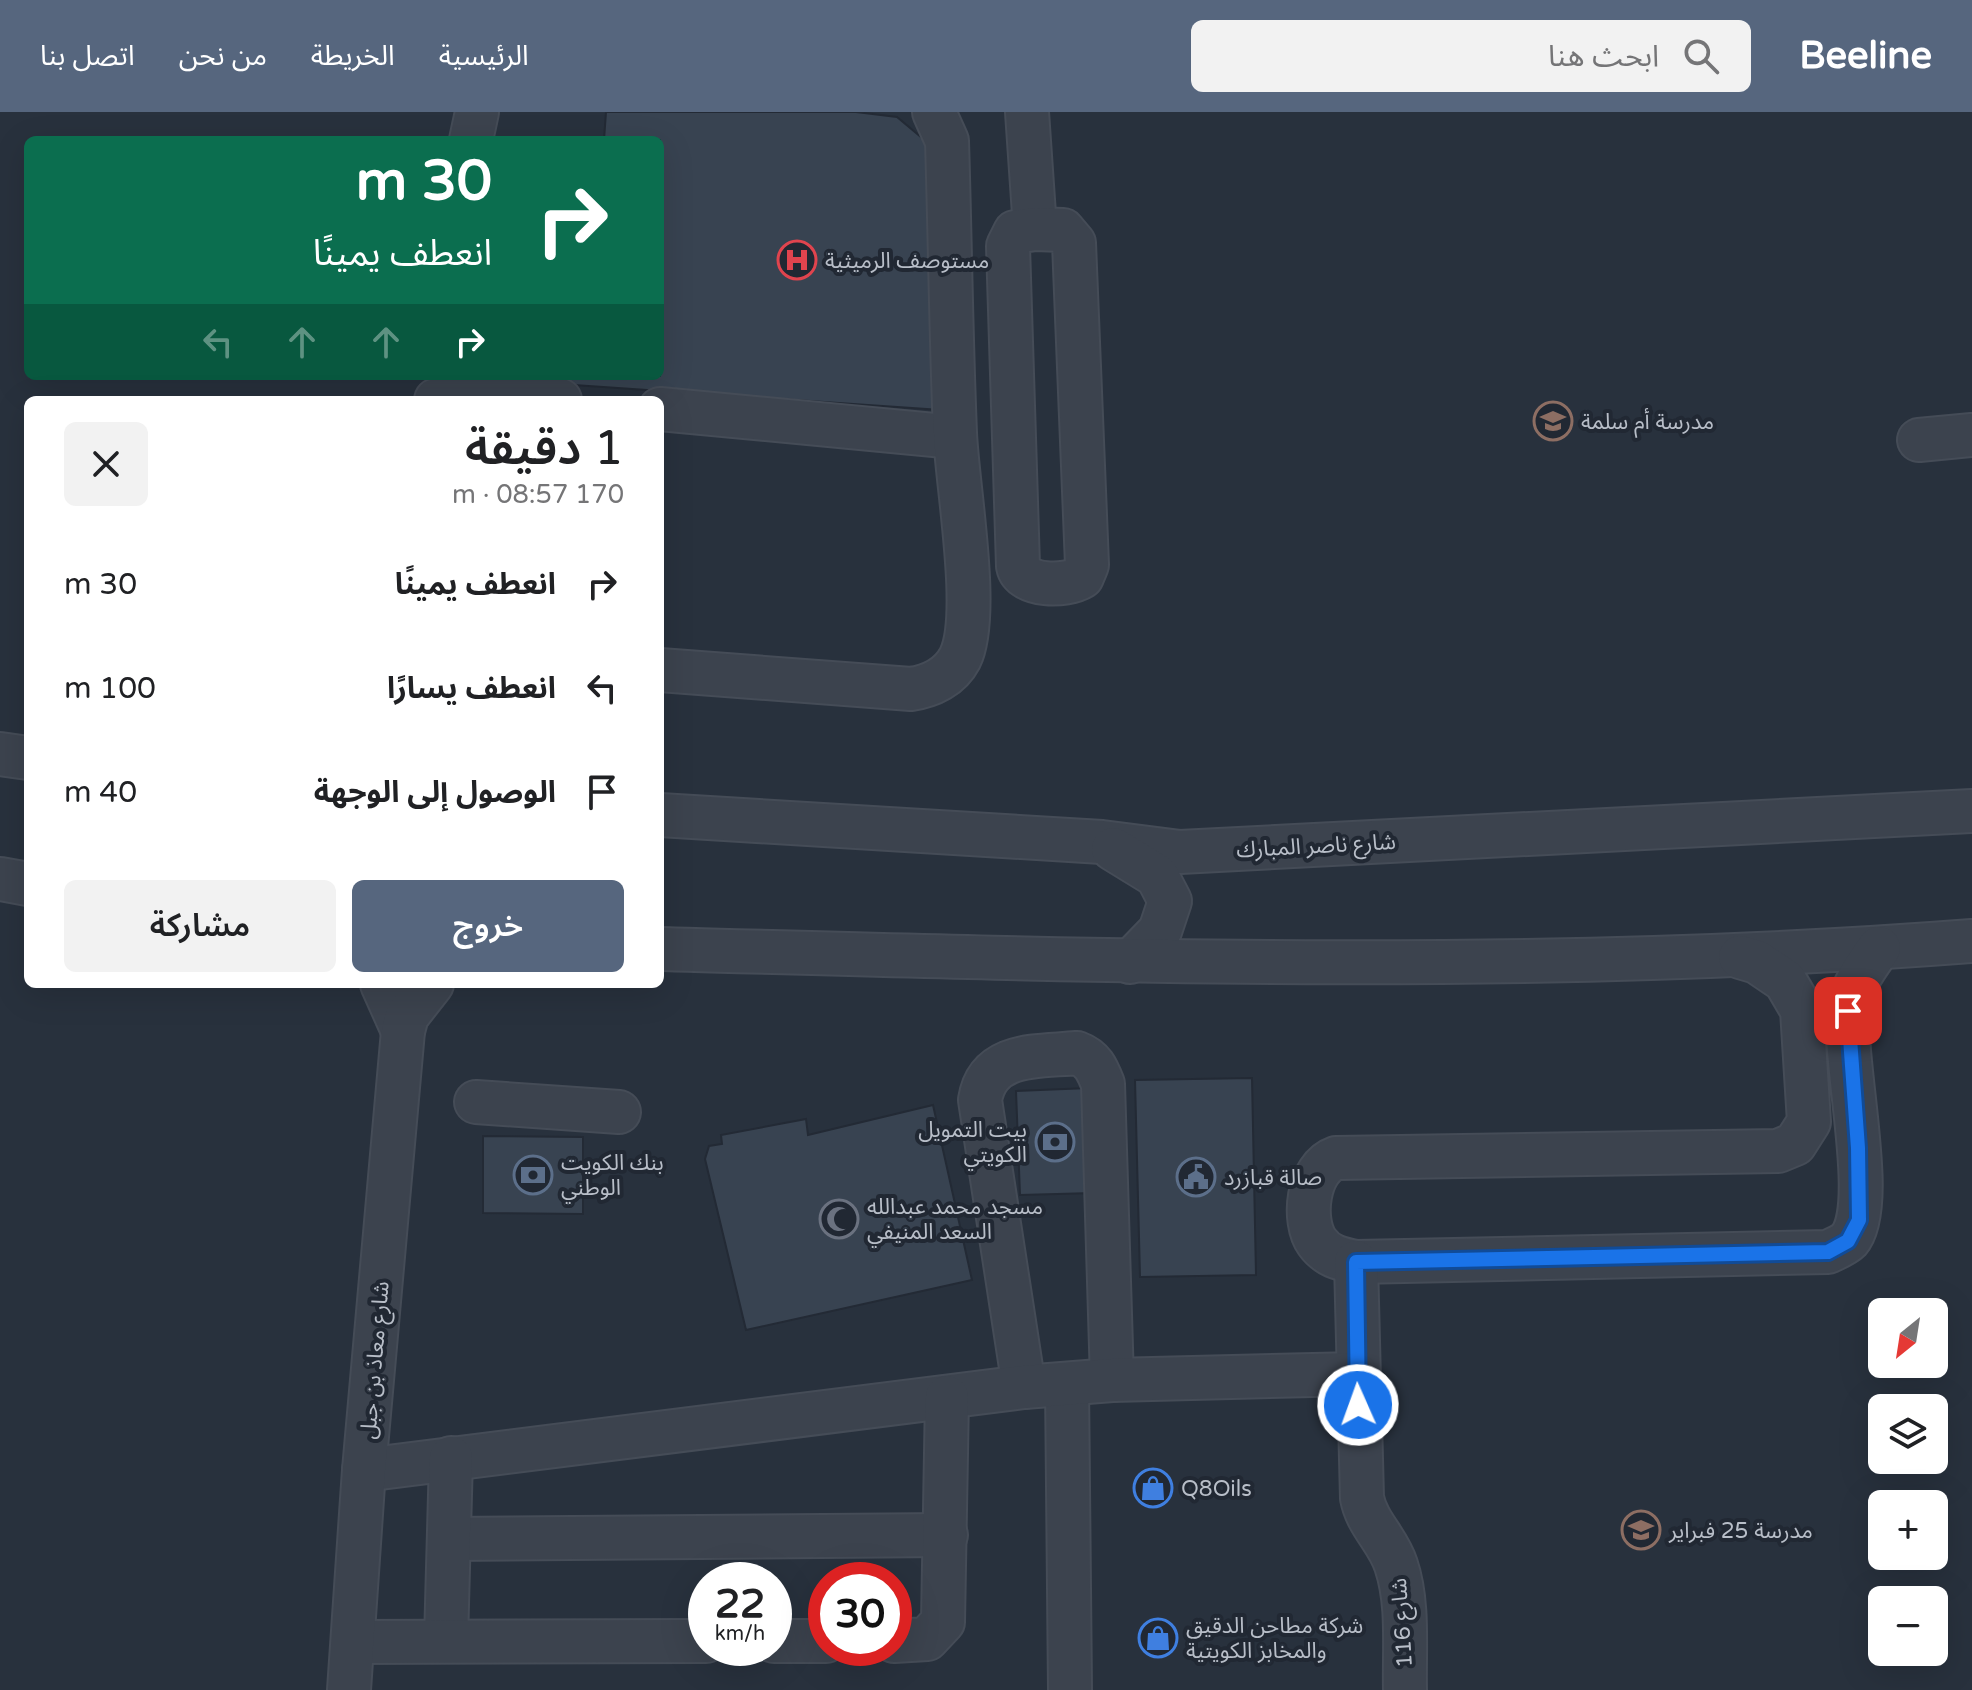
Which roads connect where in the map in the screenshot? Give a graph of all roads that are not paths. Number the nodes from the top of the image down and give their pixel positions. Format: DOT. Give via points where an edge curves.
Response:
graph roads {
  1 [pos="477,112"];
  2 [pos="934,112"];
  3 [pos="1027,112"];
  4 [pos="472,136"];
  5 [pos="1035,229"];
  6 [pos="456,396"];
  7 [pos="518,396"];
  8 [pos="664,409"];
  9 [pos="1972,435"];
  10 [pos="955,437"];
  11 [pos="1919,440"];
  12 [pos="664,670"];
  13 [pos="0,754"];
  14 [pos="24,757"];
  15 [pos="1972,811"];
  16 [pos="665,814"];
  17 [pos="1102,842"];
  18 [pos="0,879"];
  19 [pos="24,883"];
  20 [pos="1972,941"];
  21 [pos="1879,948"];
  22 [pos="664,949"];
  23 [pos="1740,957"];
  24 [pos="1130,962"];
  25 [pos="384,988"];
  26 [pos="429,988"];
  27 [pos="403,1031"];
  28 [pos="476,1102"];
  29 [pos="619,1112"];
  30 [pos="1795,1144"];
  31 [pos="1858,1148"];
  32 [pos="1356,1262"];
  33 [pos="1356,1374"];
  34 [pos="1112,1380"];
  35 [pos="1067,1384"];
  36 [pos="1024,1387"];
  37 [pos="947,1397"];
  38 [pos="451,1458"];
  39 [pos="364,1470"];
  40 [pos="946,1535"];
  41 [pos="449,1539"];
  42 [pos="912,1640"];
  43 [pos="446,1641"];
  44 [pos="688,1641"];
  45 [pos="353,1642"];
  46 [pos="349,1690"];
  47 [pos="1070,1690"];
  48 [pos="1405,1690"];
  1 -- 4 [label="street"];
  2 -- 10 [label="street" via="947,141"];
  3 -- 5 [label="street"];
  5 -- 5 [label="street" via="1015,232 1008,246 1018,566 1028,580 1073,582 1087,565 1074,243 1063,230"];
  6 -- 7 [label="street"];
  8 -- 10 [label="street"];
  9 -- 11 [label="street"];
  10 -- 12 [label="street" via="967,590 965,641 960,658 940,679 911,689"];
  13 -- 14 [label="street"];
  15 -- 17 [label="street, شارع ناصر المبارك" via="1180,852"];
  16 -- 17 [label="street, شارع ناصر المبارك"];
  17 -- 24 [label="street" via="1157,876 1170,901 1160,931"];
  18 -- 19 [label="street"];
  20 -- 21 [label="street"];
  21 -- 23 [label="street"];
  21 -- 31 [label="street" via="1854,983 1848,1011"];
  22 -- 24 [label="street"];
  23 -- 24 [label="street"];
  23 -- 30 [label="street" via="1785,981 1802,1010 1809,1122"];
  25 -- 27 [label="street, شارع معاذ بن جبل"];
  26 -- 27 [label="street, شارع معاذ بن جبل" via="407,1016"];
  27 -- 39 [label="street, شارع معاذ بن جبل"];
  28 -- 29 [label="street"];
  30 -- 31 [label="street"];
  30 -- 32 [label="street" via="1778,1151 1336,1158 1314,1176 1310,1187 1313,1235 1334,1258"];
  31 -- 32 [label="street" via="1859,1220 1848,1241 1828,1252"];
  32 -- 33 [label="street, شارع 116"];
  33 -- 34 [label="street"];
  33 -- 48 [label="street, شارع 116" via="1362,1498 1401,1581"];
  34 -- 35 [label="street"];
  34 -- 36 [label="street" via="1103,1084 1097,1068 1077,1053 1009,1060 982,1086"];
  35 -- 36 [label="street"];
  35 -- 47 [label="street"];
  36 -- 37 [label="street"];
  37 -- 38 [label="street"];
  37 -- 40 [label="street"];
  38 -- 39 [label="street"];
  38 -- 41 [label="street"];
  39 -- 45 [label="street, شارع معاذ بن جبل"];
  40 -- 41 [label="street"];
  40 -- 42 [label="street" via="943,1622 927,1639"];
  41 -- 43 [label="street"];
  43 -- 44 [label="street"];
  43 -- 45 [label="street"];
  45 -- 46 [label="street, شارع معاذ بن جبل"];
}
